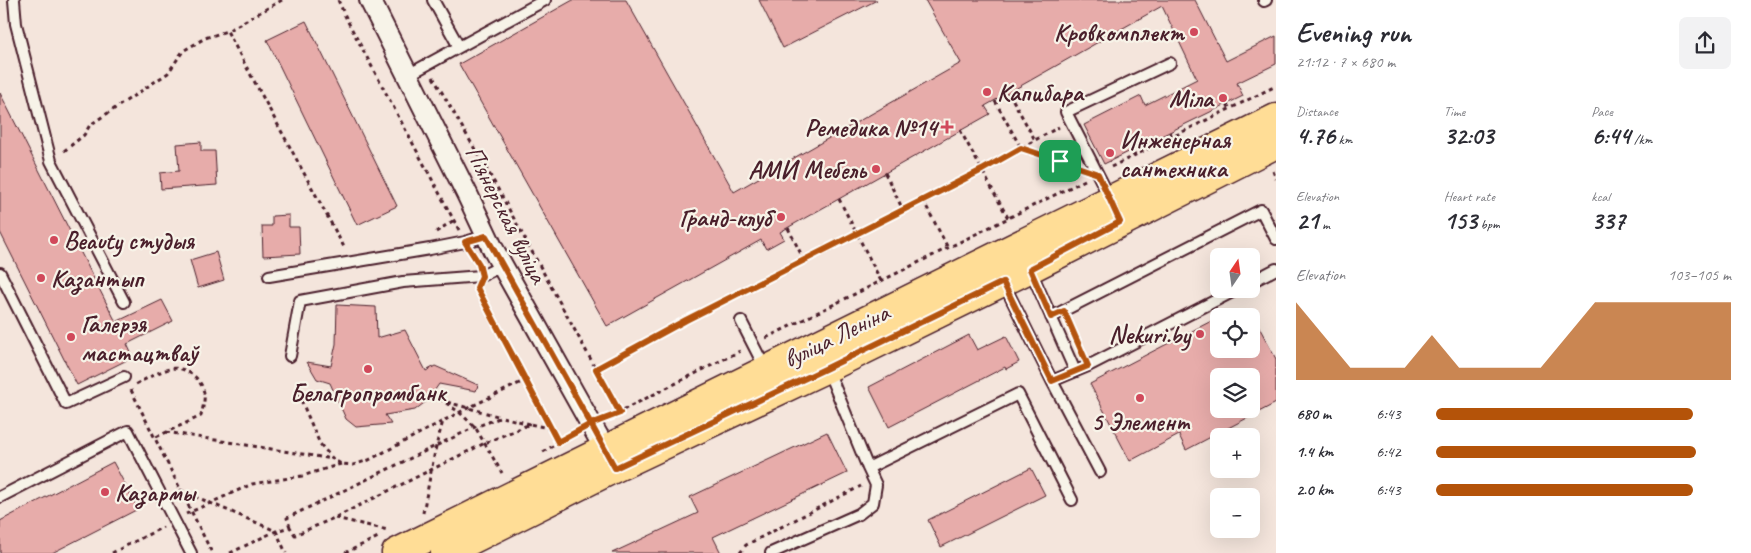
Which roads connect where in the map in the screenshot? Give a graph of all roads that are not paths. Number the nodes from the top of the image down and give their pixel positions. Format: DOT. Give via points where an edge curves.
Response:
graph roads {
  1 [pos="14,0"];
  2 [pos="370,0"];
  3 [pos="433,0"];
  4 [pos="544,0"];
  5 [pos="459,47"];
  6 [pos="1170,63"];
  7 [pos="408,76"];
  8 [pos="1273,140"];
  9 [pos="1115,211"];
  10 [pos="486,236"];
  11 [pos="1276,239"];
  12 [pos="502,266"];
  13 [pos="1030,269"];
  14 [pos="1276,269"];
  15 [pos="998,270"];
  16 [pos="0,273"];
  17 [pos="269,276"];
  18 [pos="1260,277"];
  19 [pos="1220,298"];
  20 [pos="124,302"];
  21 [pos="1051,317"];
  22 [pos="741,321"];
  23 [pos="290,356"];
  24 [pos="821,357"];
  25 [pos="1075,371"];
  26 [pos="124,377"];
  27 [pos="772,381"];
  28 [pos="1052,381"];
  29 [pos="610,459"];
  30 [pos="868,468"];
  31 [pos="1100,472"];
  32 [pos="0,496"];
  33 [pos="1072,500"];
  34 [pos="191,553"];
  35 [pos="396,553"];
  36 [pos="445,553"];
  37 [pos="771,553"];
  1 -- 20 [label="lane" via="16,24 52,160"];
  2 -- 7 [label="street, Піянерская вуліца"];
  3 -- 5 [label="lane"];
  4 -- 5 [label="lane"];
  5 -- 7 [label="lane"];
  6 -- 9 [label="lane" via="1066,112"];
  7 -- 10 [label="street, Піянерская вуліца"];
  8 -- 9 [label="main road, вуліца Леніна"];
  9 -- 13 [label="main road, вуліца Леніна"];
  9 -- 15 [label="main road, вуліца Леніна"];
  10 -- 12 [label="street, Піянерская вуліца"];
  10 -- 17 [label="lane"];
  11 -- 21 [label="lane" via="1261,210"];
  12 -- 23 [label="lane" via="482,276 403,282 300,300"];
  12 -- 29 [label="street, Піянерская вуліца"];
  13 -- 15 [label="main road, вуліца Леніна"];
  13 -- 21 [label="lane"];
  14 -- 18 [label="lane"];
  15 -- 24 [label="main road, вуліца Леніна"];
  15 -- 28 [label="lane"];
  16 -- 26 [label="lane" via="66,404"];
  19 -- 25 [label="lane"];
  21 -- 25 [label="lane"];
  22 -- 27 [label="lane"];
  24 -- 27 [label="main road, вуліца Леніна"];
  24 -- 30 [label="lane"];
  25 -- 28 [label="lane"];
  27 -- 29 [label="main road, вуліца Леніна"];
  28 -- 31 [label="lane"];
  29 -- 35 [label="main road, вуліца Леніна"];
  29 -- 36 [label="main road, вуліца Леніна"];
  30 -- 33 [label="lane" via="1018,394"];
  30 -- 37 [label="lane" via="876,485 872,503 859,514"];
  32 -- 34 [label="lane" via="128,431"];
}
